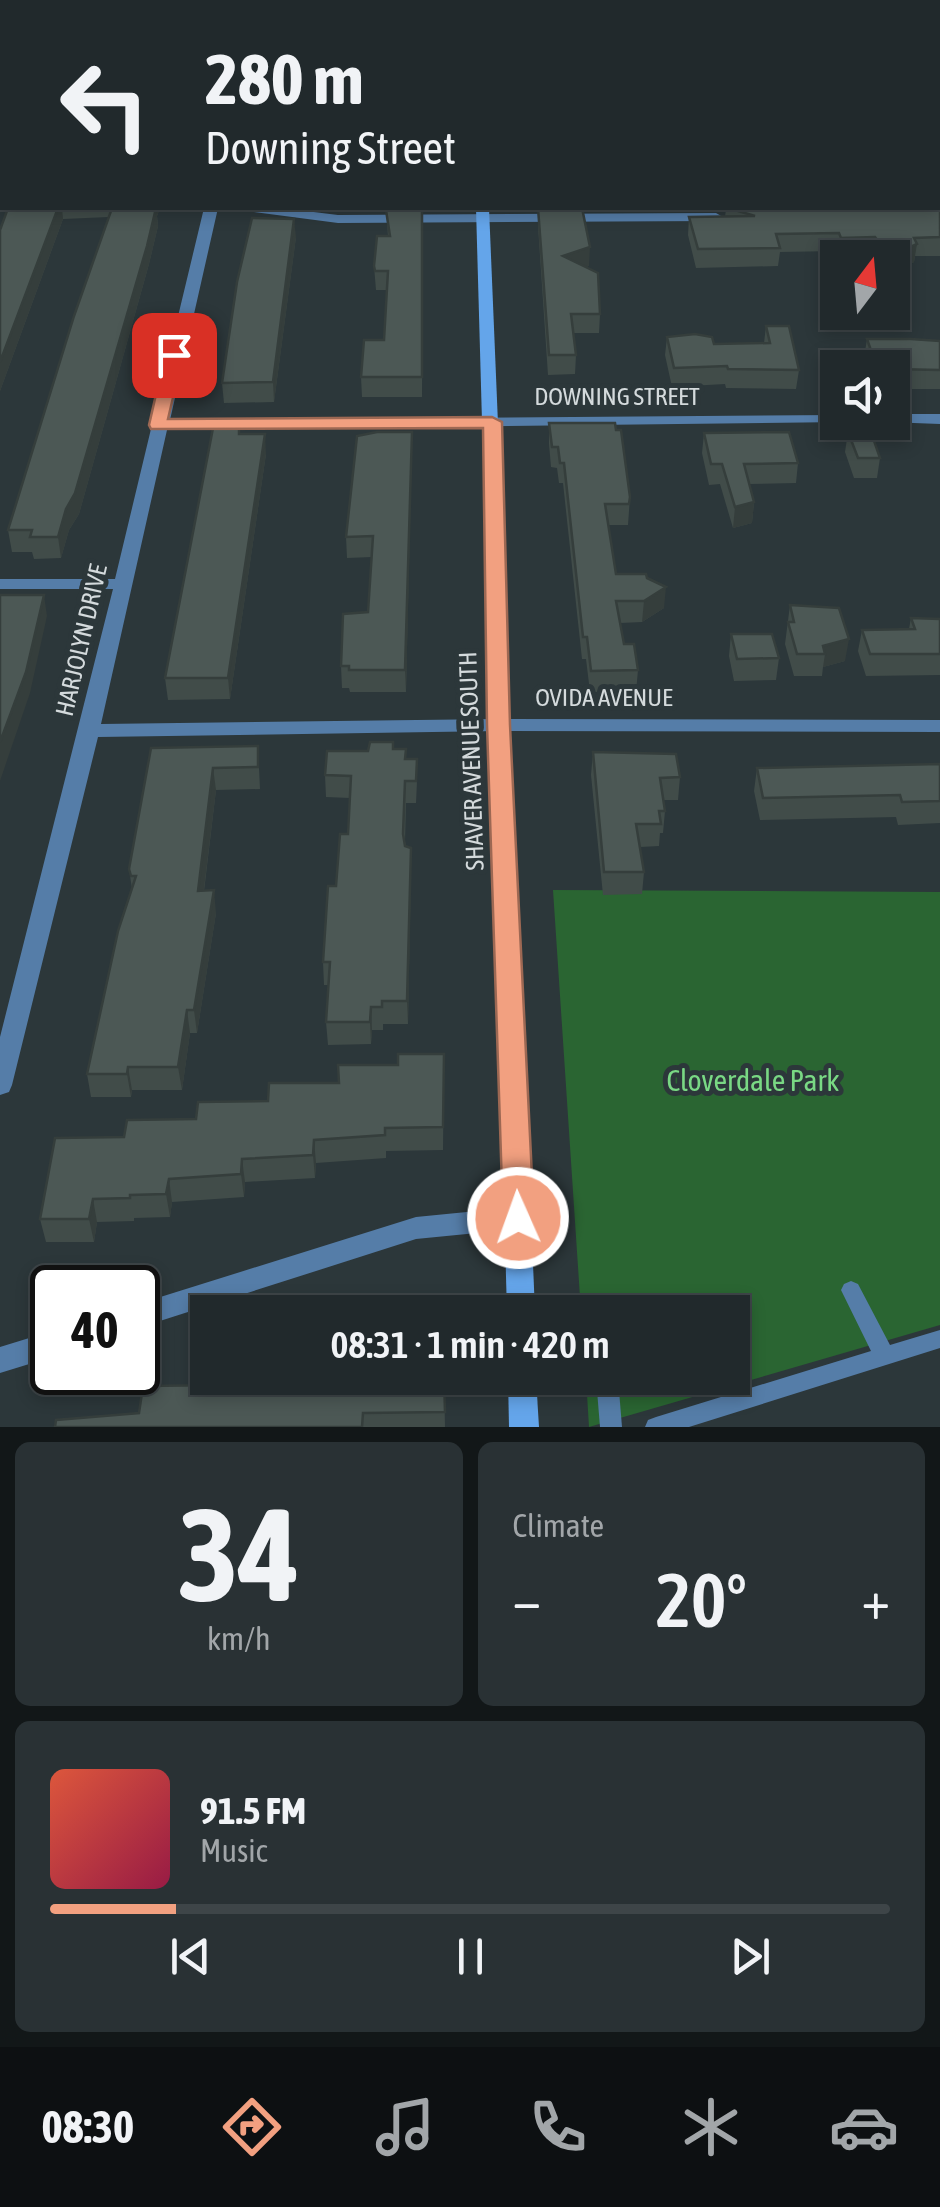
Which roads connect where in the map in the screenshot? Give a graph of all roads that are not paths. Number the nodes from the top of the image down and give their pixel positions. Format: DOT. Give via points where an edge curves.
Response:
graph roads {
  1 [pos="211,210"];
  2 [pos="269,210"];
  3 [pos="482,213"];
  4 [pos="723,217"];
  5 [pos="910,419"];
  6 [pos="940,419"];
  7 [pos="820,420"];
  8 [pos="492,422"];
  9 [pos="158,425"];
  10 [pos="0,584"];
  11 [pos="122,584"];
  12 [pos="498,725"];
  13 [pos="940,726"];
  14 [pos="89,731"];
  15 [pos="0,1085"];
  16 [pos="518,1218"];
  17 [pos="852,1290"];
  18 [pos="520,1295"];
  19 [pos="160,1309"];
  20 [pos="940,1339"];
  21 [pos="30,1351"];
  22 [pos="885,1356"];
  23 [pos="0,1360"];
  24 [pos="523,1395"];
  25 [pos="609,1395"];
  26 [pos="524,1427"];
  27 [pos="612,1427"];
  28 [pos="656,1427"];
  1 -- 9 [label="street, HARJOLYN DRIVE"];
  2 -- 3 [label="street" via="338,219"];
  3 -- 4 [label="street"];
  3 -- 8 [label="street, SHAVER AVENUE SOUTH"];
  5 -- 6 [label="street"];
  7 -- 8 [label="street, DOWNING STREET"];
  8 -- 9 [label="street, DOWNING STREET"];
  8 -- 12 [label="street, SHAVER AVENUE SOUTH"];
  9 -- 11 [label="street, HARJOLYN DRIVE"];
  10 -- 11 [label="street"];
  11 -- 14 [label="street, HARJOLYN DRIVE"];
  12 -- 13 [label="street, OVIDA AVENUE"];
  12 -- 14 [label="street, OVIDA AVENUE"];
  12 -- 16 [label="street, SHAVER AVENUE SOUTH"];
  14 -- 15 [label="street, HARJOLYN DRIVE"];
  16 -- 18 [label="street, SHAVER AVENUE SOUTH"];
  16 -- 19 [label="street" via="416,1228"];
  17 -- 22 [label="lane"];
  20 -- 22 [label="lane"];
  21 -- 23 [label="street"];
  22 -- 28 [label="lane"];
  24 -- 26 [label="street"];
  25 -- 27 [label="lane"];
}
